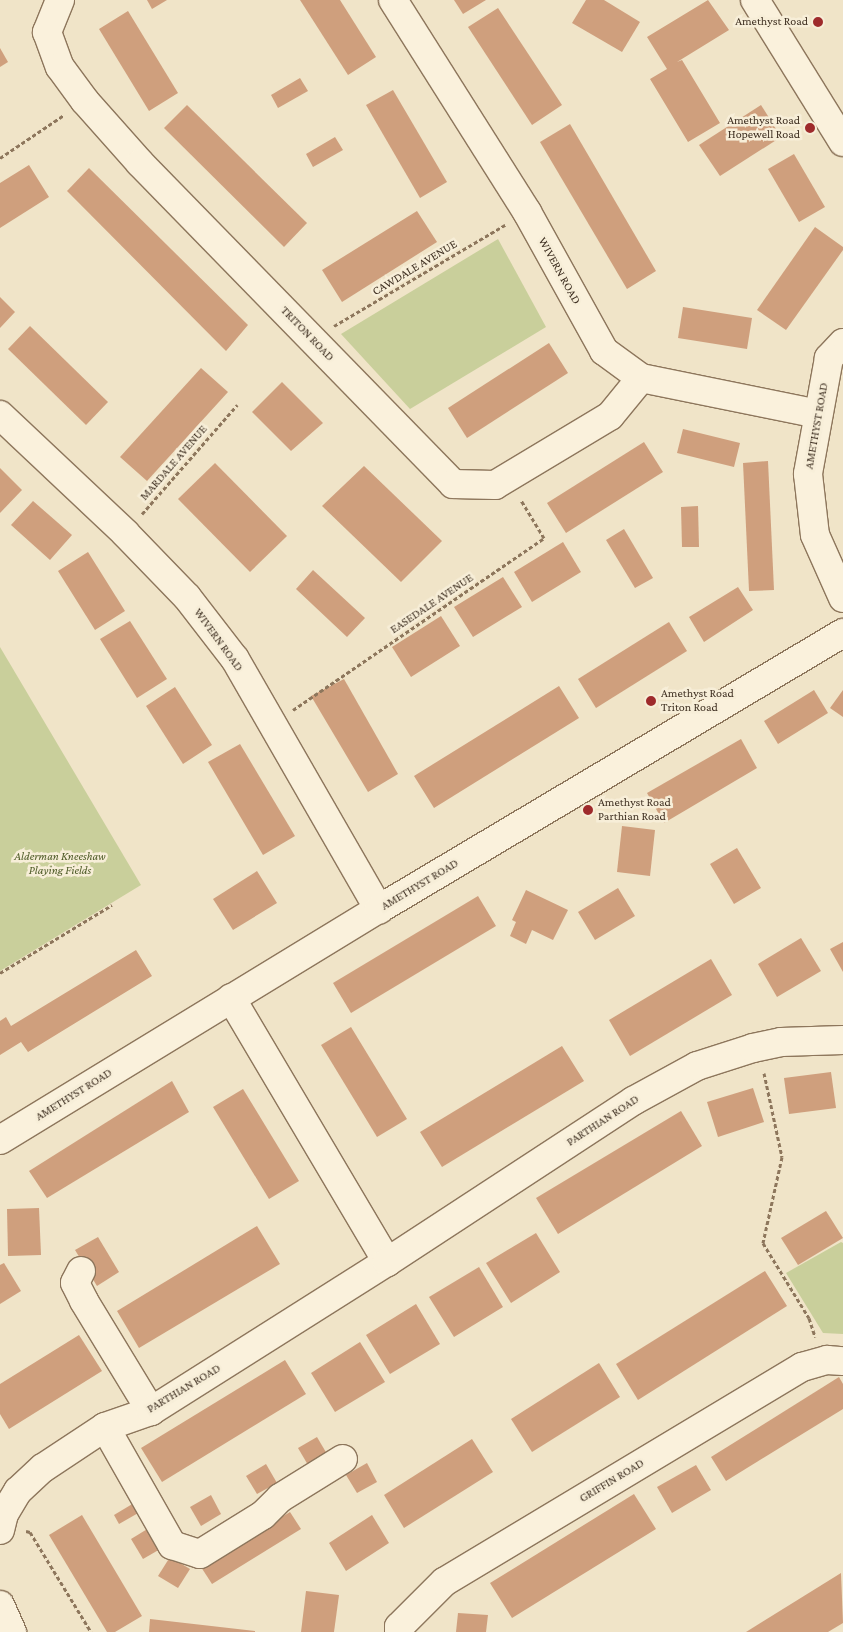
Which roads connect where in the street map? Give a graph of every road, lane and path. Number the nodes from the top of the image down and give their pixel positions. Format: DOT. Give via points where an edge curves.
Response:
graph roads {
  1 [pos="60,0"];
  2 [pos="393,0"];
  3 [pos="755,0"];
  4 [pos="85,100"];
  5 [pos="843,142"];
  6 [pos="0,158"];
  7 [pos="527,212"];
  8 [pos="312,340"];
  9 [pos="843,343"];
  10 [pos="641,378"];
  11 [pos="237,405"];
  12 [pos="818,414"];
  13 [pos="0,415"];
  14 [pos="507,478"];
  15 [pos="125,533"];
  16 [pos="843,598"];
  17 [pos="843,634"];
  18 [pos="272,724"];
  19 [pos="112,905"];
  20 [pos="379,909"];
  21 [pos="0,973"];
  22 [pos="231,998"];
  23 [pos="843,1040"];
  24 [pos="753,1048"];
  25 [pos="0,1140"];
  26 [pos="387,1262"];
  27 [pos="82,1271"];
  28 [pos="833,1361"];
  29 [pos="151,1410"];
  30 [pos="105,1427"];
  31 [pos="343,1459"];
  32 [pos="1,1528"];
  33 [pos="0,1605"];
  34 [pos="12,1632"];
  35 [pos="91,1632"];
  36 [pos="399,1632"];
  1 -- 4 [label="street, TRITON ROAD" via="47,32 60,67"];
  2 -- 7 [label="street, WIVERN ROAD"];
  3 -- 5 [label="street"];
  4 -- 6 [label="path"];
  4 -- 8 [label="street, TRITON ROAD" via="140,163"];
  7 -- 8 [label="path, CAWDALE AVENUE"];
  7 -- 10 [label="street, WIVERN ROAD" via="604,352"];
  8 -- 14 [label="street, TRITON ROAD" via="453,484 495,485"];
  9 -- 12 [label="street, AMETHYST ROAD" via="829,358"];
  10 -- 12 [label="street, WIVERN ROAD"];
  10 -- 14 [label="street, TRITON ROAD" via="610,416"];
  11 -- 15 [label="path, MARDALE AVENUE"];
  12 -- 16 [label="street, AMETHYST ROAD" via="808,474 815,535"];
  13 -- 15 [label="street, WIVERN ROAD"];
  14 -- 18 [label="path, EASEDALE AVENUE" via="544,538"];
  15 -- 18 [label="street, WIVERN ROAD" via="187,597 234,659"];
  17 -- 20 [label="street, AMETHYST ROAD"];
  18 -- 20 [label="street, WIVERN ROAD"];
  19 -- 21 [label="path"];
  20 -- 22 [label="street, AMETHYST ROAD"];
  22 -- 25 [label="street, AMETHYST ROAD"];
  22 -- 26 [label="street"];
  23 -- 24 [label="street, PARTHIAN ROAD" via="790,1042"];
  24 -- 26 [label="street, PARTHIAN ROAD" via="697,1066 633,1100"];
  24 -- 28 [label="path" via="766,1077 782,1157 764,1242"];
  26 -- 29 [label="street, PARTHIAN ROAD"];
  27 -- 29 [label="street" via="75,1283"];
  28 -- 36 [label="street, GRIFFIN ROAD" via="802,1367 444,1582 400,1626"];
  29 -- 30 [label="street, PARTHIAN ROAD"];
  30 -- 31 [label="street" via="172,1546 200,1554 262,1516 280,1498"];
  30 -- 32 [label="street, PARTHIAN ROAD" via="43,1468 18,1491 4,1514"];
  32 -- 35 [label="path" via="30,1532"];
  33 -- 34 [label="street"];
}
